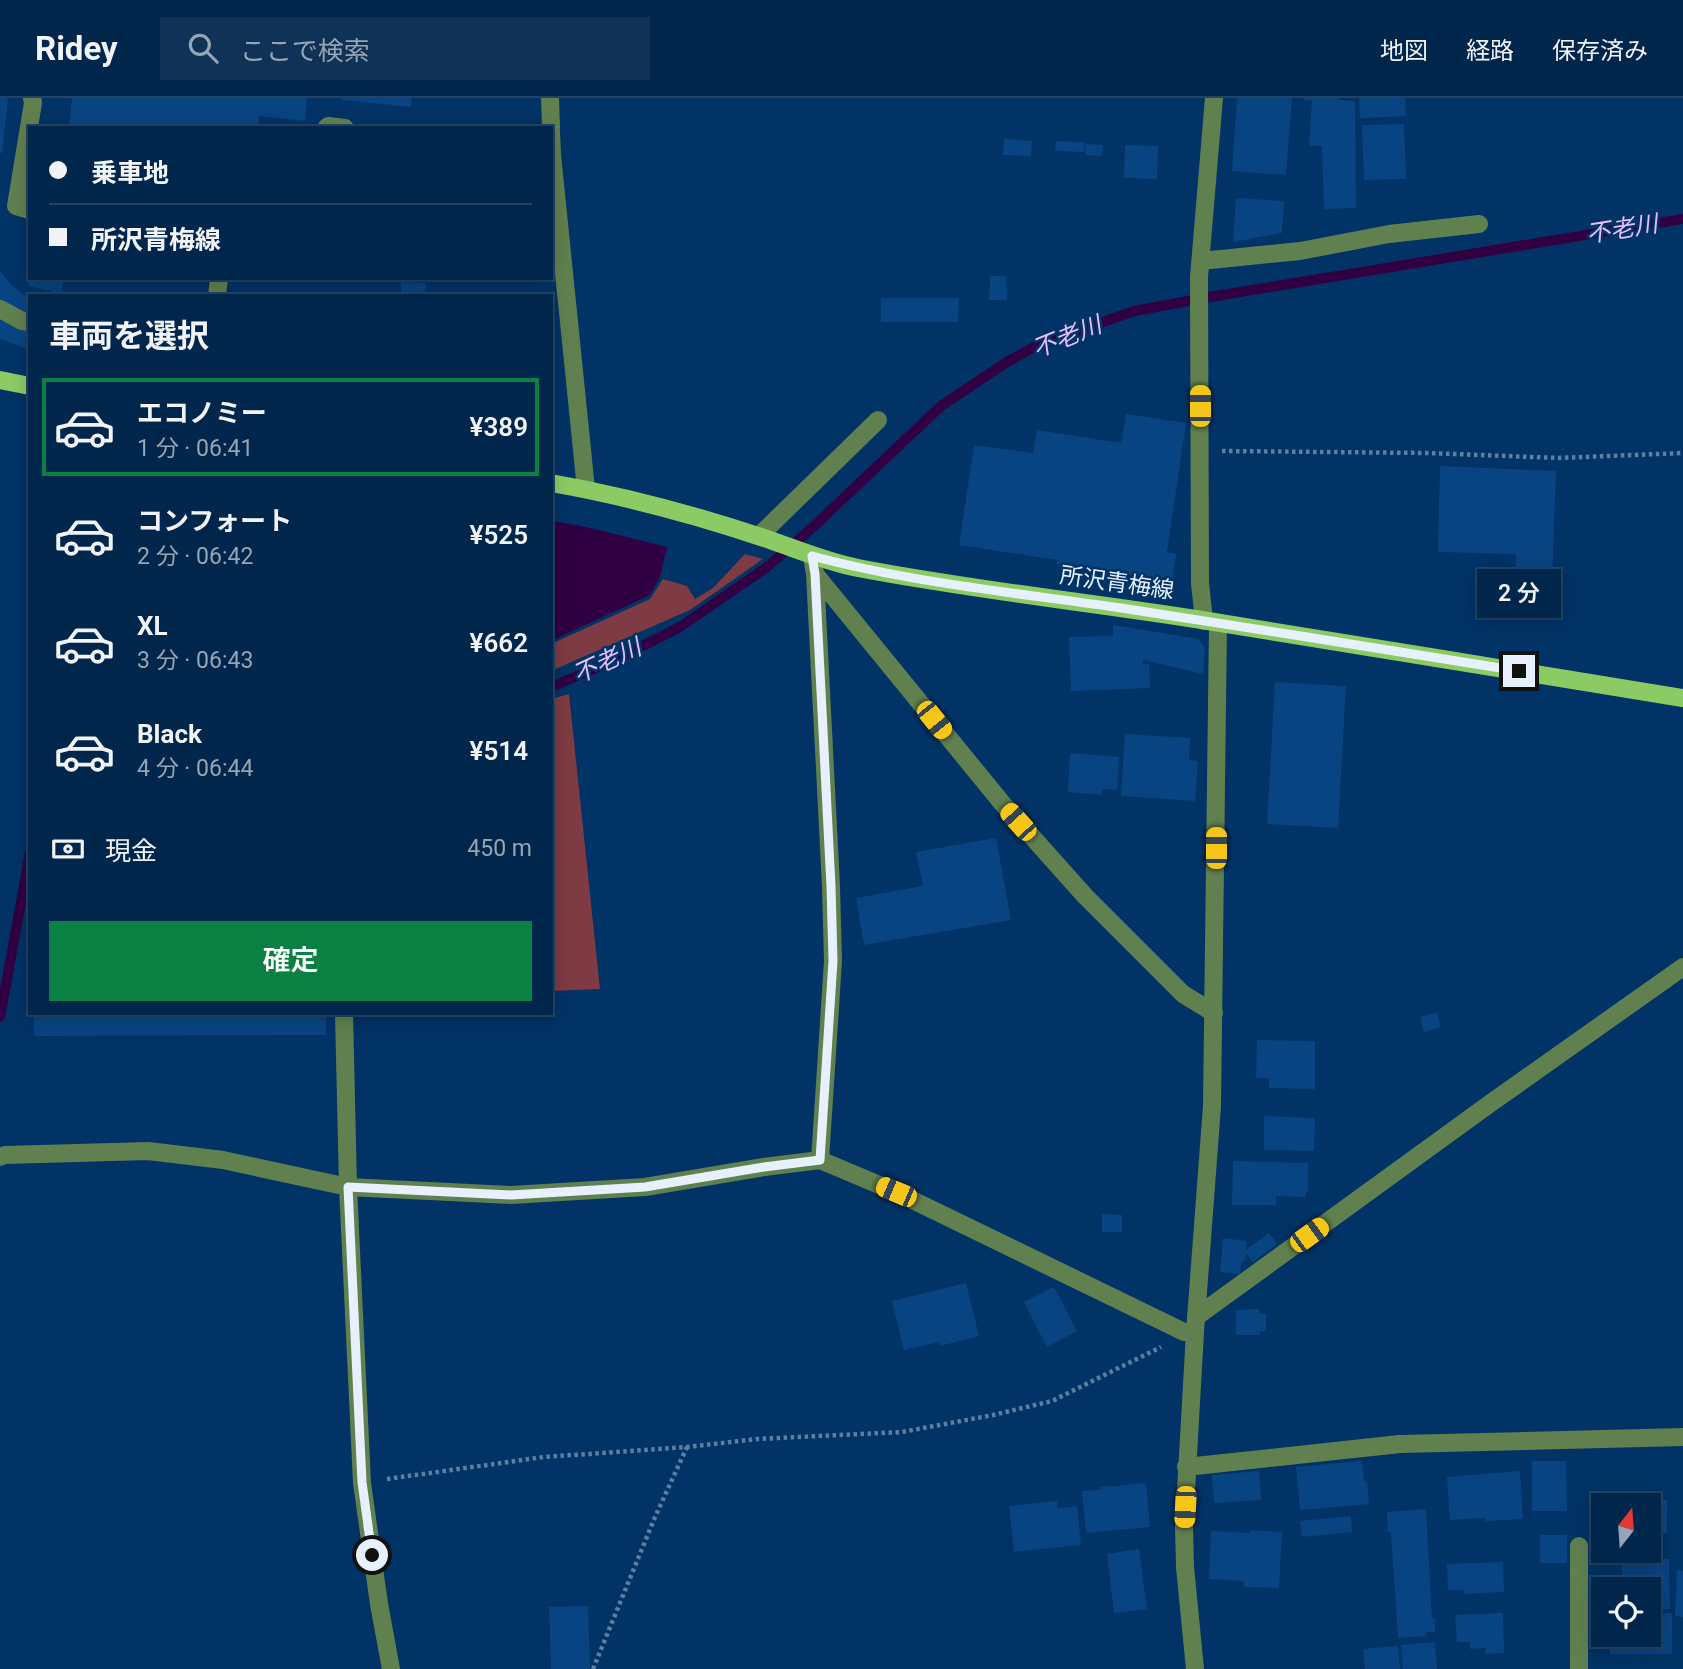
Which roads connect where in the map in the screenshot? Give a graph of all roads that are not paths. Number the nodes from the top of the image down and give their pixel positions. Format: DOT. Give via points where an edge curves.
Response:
graph roads {
  1 [pos="32,98"];
  2 [pos="550,98"];
  3 [pos="1214,98"];
  4 [pos="29,126"];
  5 [pos="551,126"];
  6 [pos="28,133"];
  7 [pos="553,165"];
  8 [pos="28,209"];
  9 [pos="1479,224"];
  10 [pos="1200,269"];
  11 [pos="0,309"];
  12 [pos="28,322"];
  13 [pos="0,380"];
  14 [pos="28,386"];
  15 [pos="878,420"];
  16 [pos="553,483"];
  17 [pos="586,489"];
  18 [pos="765,538"];
  19 [pos="812,556"];
  20 [pos="815,574"];
  21 [pos="1211,622"];
  22 [pos="1683,698"];
  23 [pos="1683,967"];
  24 [pos="1214,1013"];
  25 [pos="344,1015"];
  26 [pos="0,1157"];
  27 [pos="820,1160"];
  28 [pos="348,1187"];
  29 [pos="1192,1327"];
  30 [pos="1683,1437"];
  31 [pos="1186,1467"];
  32 [pos="1579,1546"];
  33 [pos="391,1669"];
  34 [pos="1195,1669"];
  35 [pos="1579,1669"];
  1 -- 4 [label="street"];
  2 -- 5 [label="street"];
  3 -- 10 [label="street"];
  6 -- 8 [label="street" via="16,206"];
  7 -- 17 [label="street"];
  9 -- 10 [label="street" via="1389,234"];
  10 -- 21 [label="street" via="1200,583"];
  11 -- 12 [label="street"];
  13 -- 14 [label="main road"];
  15 -- 18 [label="street"];
  16 -- 17 [label="main road, 所沢青梅線"];
  17 -- 18 [label="main road, 所沢青梅線"];
  18 -- 19 [label="main road, 所沢青梅線"];
  19 -- 20 [label="street"];
  19 -- 21 [label="main road, 所沢青梅線" via="929,580"];
  20 -- 24 [label="street" via="1002,803 1085,896 1184,994"];
  20 -- 27 [label="street" via="833,961"];
  21 -- 22 [label="main road, 所沢青梅線"];
  21 -- 24 [label="street"];
  23 -- 29 [label="street" via="1477,1113"];
  24 -- 29 [label="street" via="1212,1106"];
  25 -- 28 [label="street"];
  26 -- 28 [label="street" via="148,1151 223,1160"];
  27 -- 28 [label="street" via="645,1187 511,1195"];
  27 -- 29 [label="street"];
  28 -- 33 [label="street" via="362,1482"];
  29 -- 31 [label="street"];
  30 -- 31 [label="street" via="1400,1444"];
  31 -- 34 [label="street" via="1185,1567"];
  32 -- 35 [label="street"];
}
